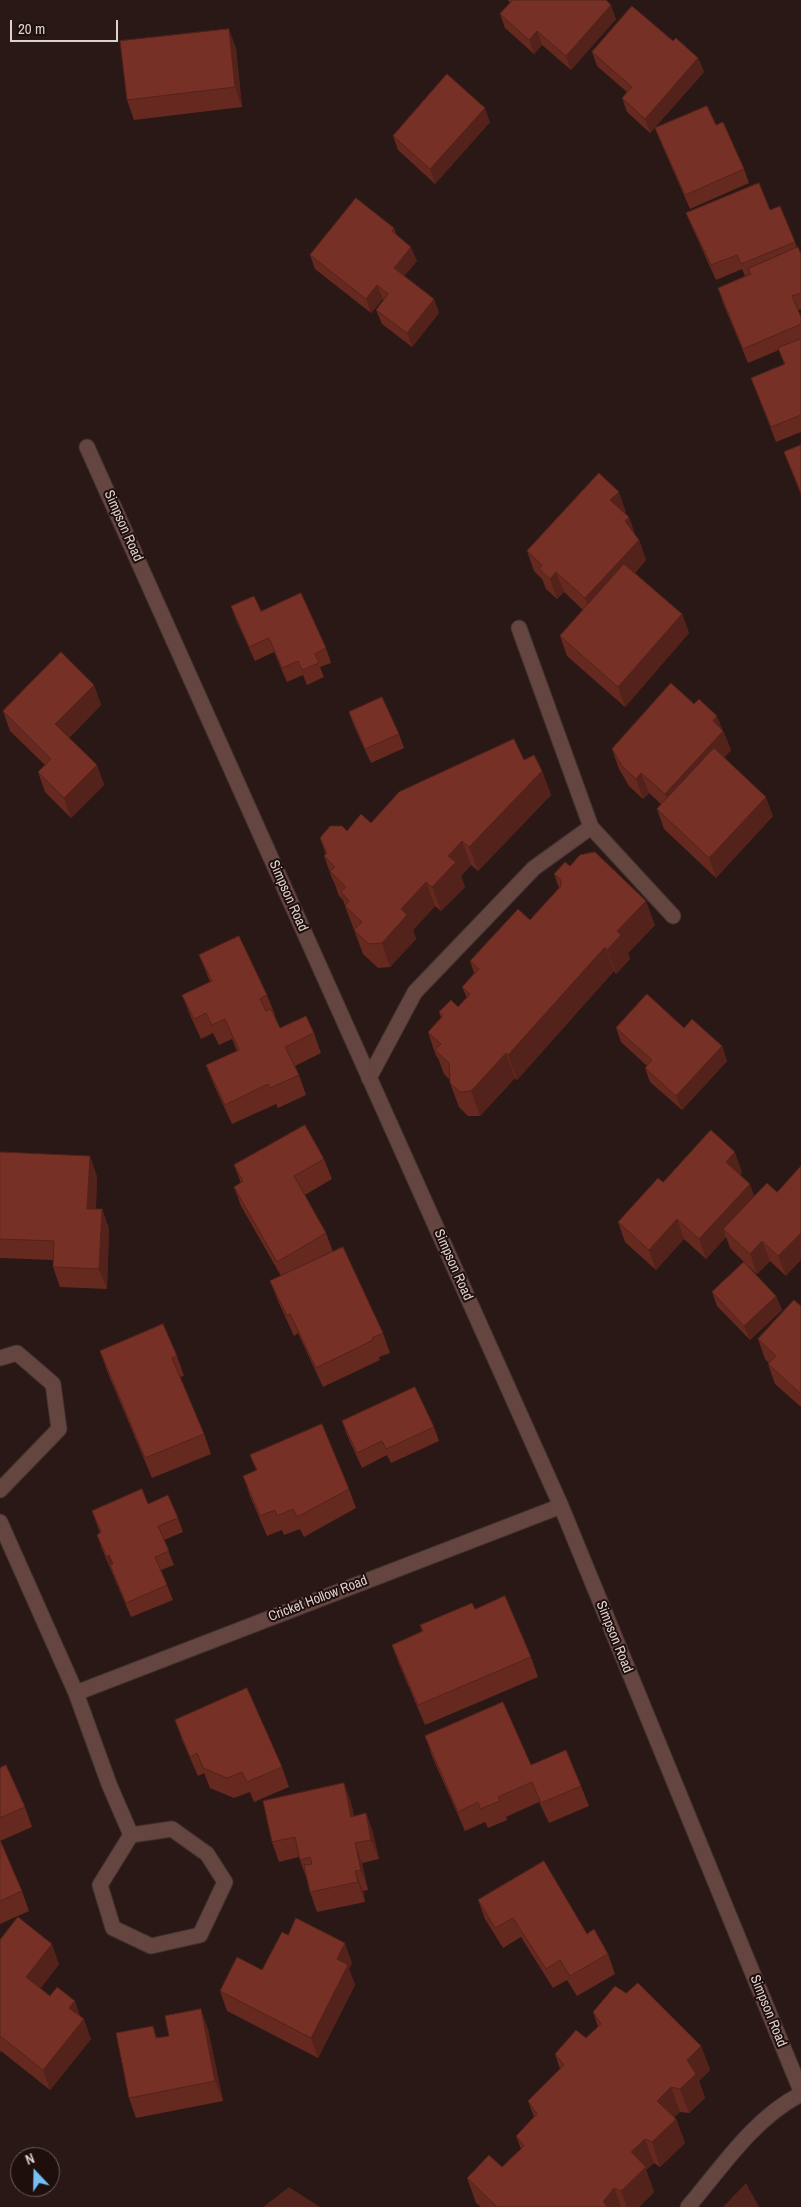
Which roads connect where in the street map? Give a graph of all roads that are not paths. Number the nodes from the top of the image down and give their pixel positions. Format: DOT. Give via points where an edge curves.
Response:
graph roads {
  1 [pos="88,448"];
  2 [pos="519,628"];
  3 [pos="591,827"];
  4 [pos="673,916"];
  5 [pos="369,1078"];
  6 [pos="0,1358"];
  7 [pos="0,1490"];
  8 [pos="561,1506"];
  9 [pos="0,1522"];
  10 [pos="76,1692"];
  11 [pos="131,1835"];
  12 [pos="801,2092"];
  13 [pos="688,2207"];
  1 -- 5 [label="street, Simpson Road"];
  2 -- 3 [label="street"];
  3 -- 4 [label="street"];
  3 -- 5 [label="street" via="534,868 415,992"];
  5 -- 8 [label="street, Simpson Road"];
  6 -- 7 [label="street" via="17,1353 53,1384 59,1429"];
  8 -- 10 [label="street, Cricket Hollow Road"];
  8 -- 12 [label="street, Simpson Road"];
  9 -- 10 [label="street"];
  10 -- 11 [label="street"];
  11 -- 11 [label="street" via="172,1829 207,1854 225,1882 200,1935 151,1946 113,1928 100,1885"];
  12 -- 13 [label="street" via="781,2104 749,2135"];
}
